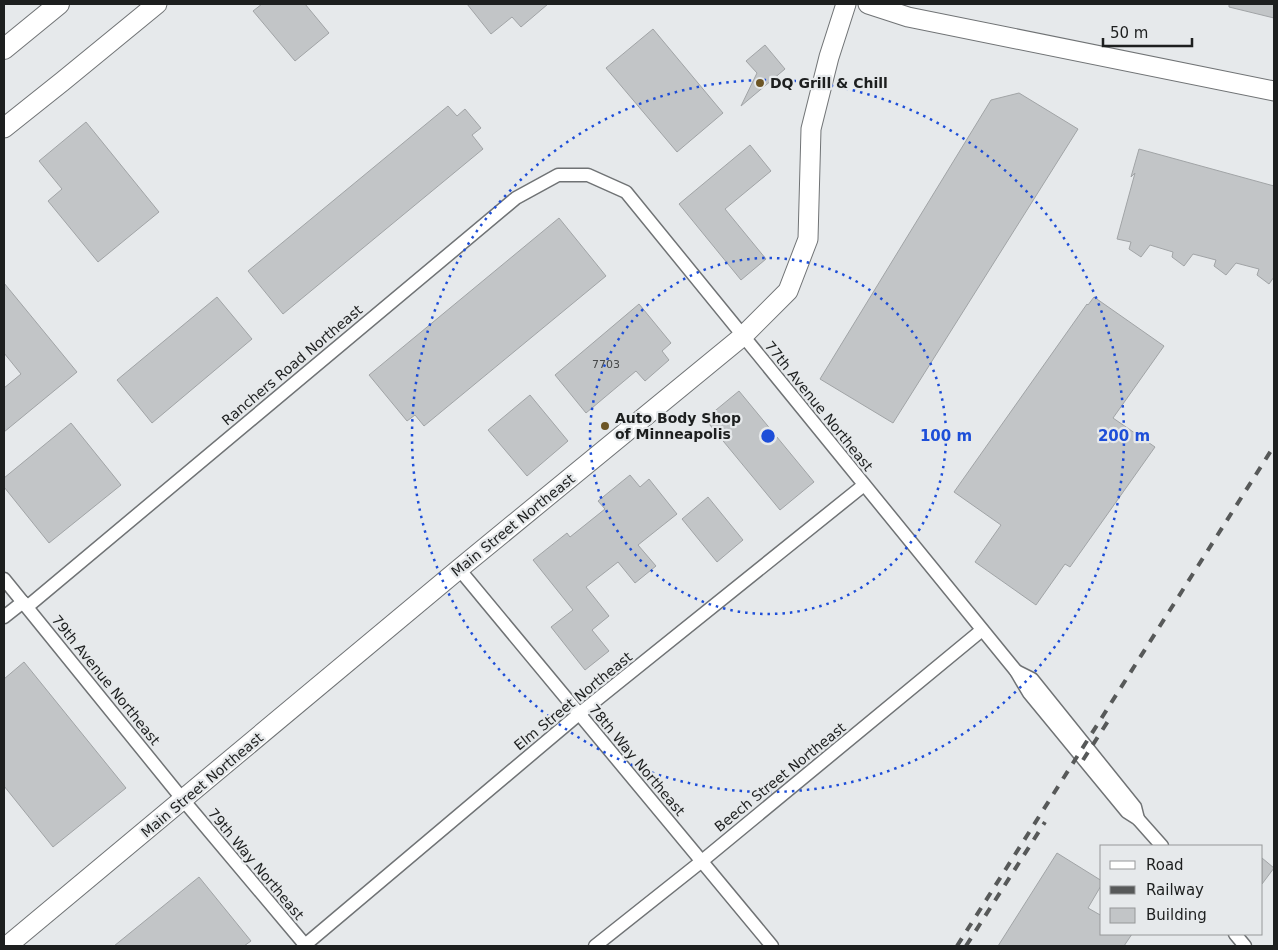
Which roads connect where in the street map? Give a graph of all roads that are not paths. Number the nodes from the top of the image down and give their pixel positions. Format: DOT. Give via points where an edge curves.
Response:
graph roads {
  1 [pos="59,4"];
  2 [pos="157,4"];
  3 [pos="846,4"];
  4 [pos="868,4"];
  5 [pos="4,48"];
  6 [pos="1274,91"];
  7 [pos="4,128"];
  8 [pos="588,175"];
  9 [pos="743,336"];
  10 [pos="864,486"];
  11 [pos="459,570"];
  12 [pos="4,579"];
  13 [pos="25,604"];
  14 [pos="4,617"];
  15 [pos="982,630"];
  16 [pos="579,714"];
  17 [pos="184,800"];
  18 [pos="1161,845"];
  19 [pos="702,861"];
  20 [pos="1236,935"];
  21 [pos="8,946"];
  22 [pos="305,946"];
  23 [pos="595,946"];
  24 [pos="772,946"];
  25 [pos="1245,946"];
  1 -- 5 [label="main road"];
  2 -- 7 [label="street"];
  3 -- 9 [label="street, Main Street Northeast" via="811,129 808,239 788,291"];
  4 -- 6 [label="street" via="908,16"];
  8 -- 9 [label="street, 77th Avenue Northeast" via="626,192"];
  8 -- 13 [label="street, Ranchers Road Northeast" via="558,175 516,198"];
  9 -- 10 [label="street, 77th Avenue Northeast"];
  9 -- 11 [label="street, Main Street Northeast"];
  10 -- 15 [label="street, 77th Avenue Northeast"];
  10 -- 16 [label="street, Elm Street Northeast"];
  11 -- 16 [label="street, 78th Way Northeast"];
  11 -- 17 [label="street, Main Street Northeast"];
  12 -- 13 [label="street, 79th Avenue Northeast"];
  13 -- 14 [label="street, Ranchers Road Northeast"];
  13 -- 17 [label="street, 79th Avenue Northeast"];
  15 -- 18 [label="street, 77th Avenue Northeast" via="1043,711 1127,812 1138,819"];
  15 -- 19 [label="street, Beech Street Northeast"];
  16 -- 19 [label="street, 78th Way Northeast"];
  16 -- 22 [label="street, Elm Street Northeast"];
  17 -- 21 [label="street, Main Street Northeast"];
  17 -- 22 [label="street, 79th Way Northeast"];
  19 -- 23 [label="street, Beech Street Northeast"];
  19 -- 24 [label="street, 78th Way Northeast"];
  20 -- 25 [label="street"];
}
